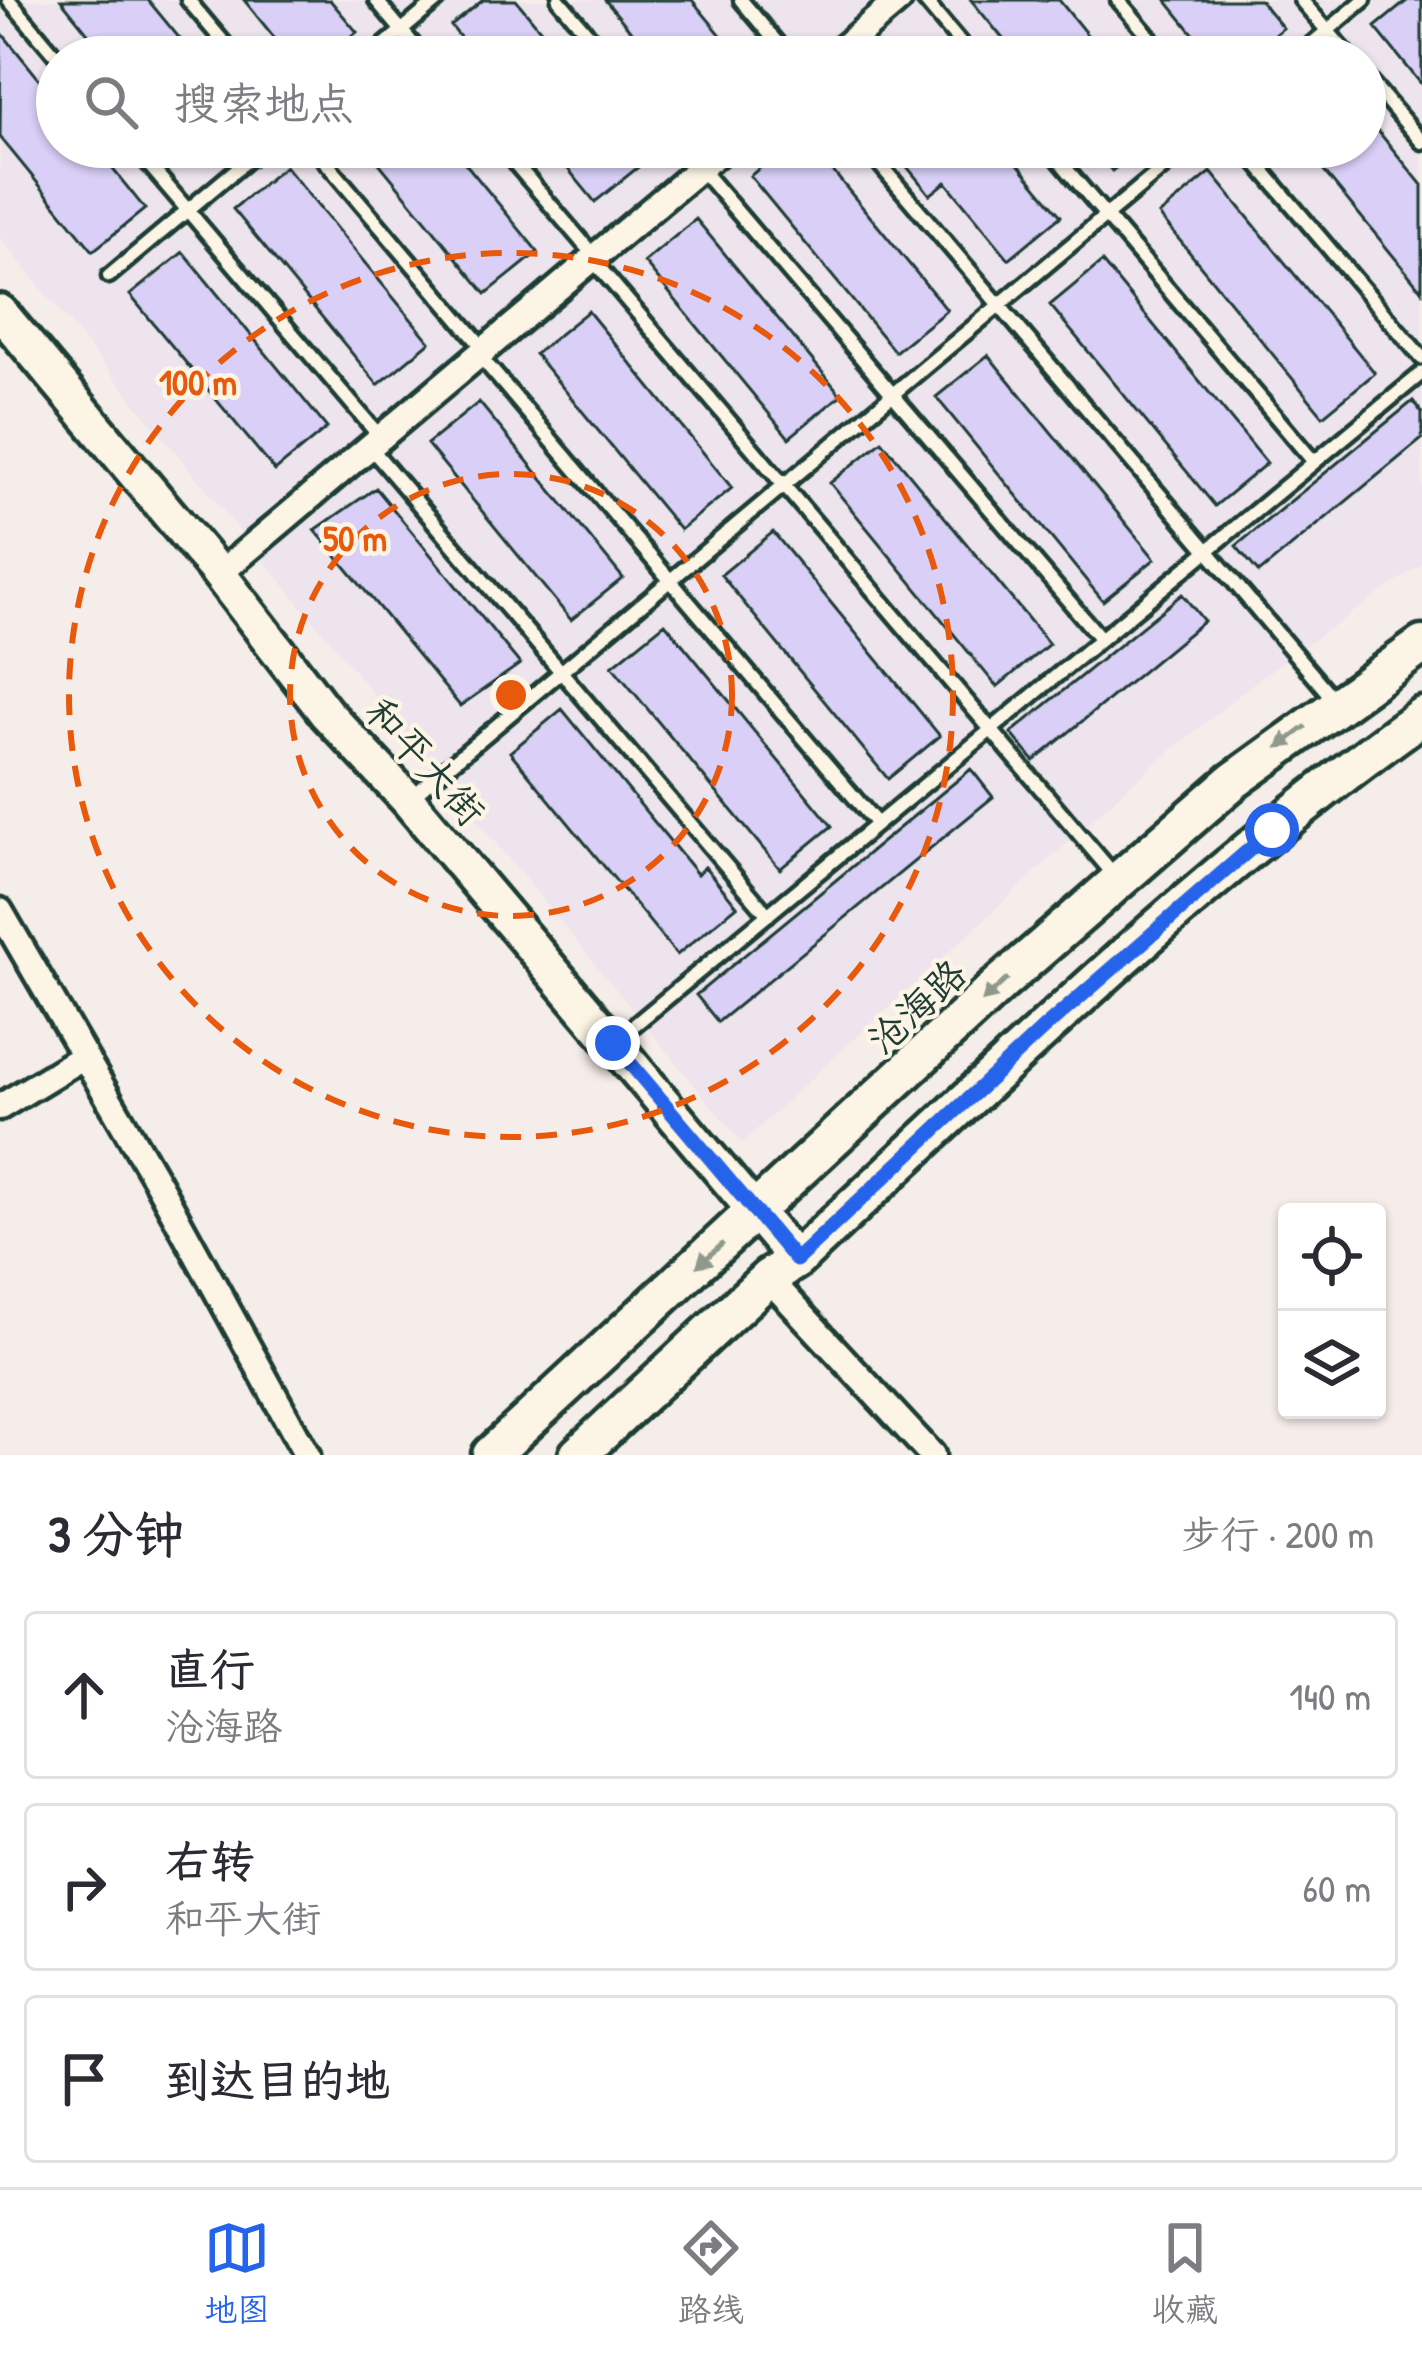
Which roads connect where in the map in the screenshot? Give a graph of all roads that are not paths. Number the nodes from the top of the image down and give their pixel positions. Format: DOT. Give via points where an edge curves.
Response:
graph roads {
  1 [pos="9,0"];
  2 [pos="188,0"];
  3 [pos="376,0"];
  4 [pos="438,0"];
  5 [pos="559,0"];
  6 [pos="741,0"];
  7 [pos="899,0"];
  8 [pos="924,0"];
  9 [pos="1118,0"];
  10 [pos="1301,0"];
  11 [pos="1364,0"];
  12 [pos="402,30"];
  13 [pos="1327,31"];
  14 [pos="39,36"];
  15 [pos="218,36"];
  16 [pos="395,36"];
  17 [pos="407,36"];
  18 [pos="589,36"];
  19 [pos="771,36"];
  20 [pos="857,36"];
  21 [pos="954,36"];
  22 [pos="1149,36"];
  23 [pos="1321,36"];
  24 [pos="1331,36"];
  25 [pos="1386,100"];
  26 [pos="1422,142"];
  27 [pos="152,168"];
  28 [pos="238,168"];
  29 [pos="330,168"];
  30 [pos="518,168"];
  31 [pos="700,168"];
  32 [pos="884,168"];
  33 [pos="1066,168"];
  34 [pos="1163,168"];
  35 [pos="1261,168"];
  36 [pos="188,211"];
  37 [pos="1106,216"];
  38 [pos="593,258"];
  39 [pos="109,276"];
  40 [pos="999,305"];
  41 [pos="0,312"];
  42 [pos="482,352"];
  43 [pos="1422,358"];
  44 [pos="1422,373"];
  45 [pos="892,395"];
  46 [pos="376,443"];
  47 [pos="1314,462"];
  48 [pos="784,485"];
  49 [pos="1208,550"];
  50 [pos="219,574"];
  51 [pos="670,581"];
  52 [pos="1100,639"];
  53 [pos="1422,645"];
  54 [pos="562,672"];
  55 [pos="1337,704"];
  56 [pos="1422,716"];
  57 [pos="991,730"];
  58 [pos="409,800"];
  59 [pos="877,824"];
  60 [pos="1119,881"];
  61 [pos="0,911"];
  62 [pos="768,915"];
  63 [pos="613,1043"];
  64 [pos="84,1056"];
  65 [pos="0,1107"];
  66 [pos="756,1213"];
  67 [pos="782,1269"];
  68 [pos="307,1455"];
  69 [pos="491,1455"];
  70 [pos="578,1455"];
  71 [pos="932,1455"];
  1 -- 14 [label="lane"];
  2 -- 15 [label="lane"];
  3 -- 12 [label="lane"];
  4 -- 12 [label="lane"];
  5 -- 18 [label="lane"];
  6 -- 19 [label="lane"];
  7 -- 20 [label="street"];
  8 -- 21 [label="lane"];
  9 -- 22 [label="lane"];
  10 -- 13 [label="lane"];
  11 -- 13 [label="lane"];
  12 -- 16 [label="lane"];
  12 -- 17 [label="lane"];
  13 -- 23 [label="lane"];
  13 -- 24 [label="lane"];
  25 -- 26 [label="lane"];
  27 -- 36 [label="lane"];
  28 -- 36 [label="lane"];
  29 -- 42 [label="lane"];
  30 -- 38 [label="lane"];
  31 -- 38 [label="street"];
  31 -- 45 [label="lane"];
  32 -- 40 [label="lane"];
  33 -- 37 [label="lane"];
  34 -- 37 [label="lane"];
  35 -- 43 [label="lane"];
  36 -- 39 [label="lane"];
  36 -- 46 [label="lane"];
  37 -- 40 [label="lane"];
  37 -- 47 [label="lane"];
  38 -- 42 [label="street"];
  38 -- 48 [label="lane"];
  40 -- 45 [label="lane"];
  40 -- 49 [label="lane"];
  41 -- 50 [label="street, 和平大街"];
  42 -- 46 [label="street"];
  42 -- 51 [label="lane"];
  44 -- 47 [label="lane"];
  45 -- 48 [label="lane"];
  45 -- 52 [label="lane"];
  46 -- 50 [label="street"];
  46 -- 54 [label="lane"];
  47 -- 49 [label="lane"];
  48 -- 51 [label="lane"];
  48 -- 57 [label="lane"];
  49 -- 52 [label="lane"];
  49 -- 55 [label="lane"];
  50 -- 58 [label="street, 和平大街" via="326,713"];
  51 -- 54 [label="lane"];
  51 -- 59 [label="lane"];
  52 -- 57 [label="lane"];
  53 -- 55 [label="main road, 沧海路"];
  54 -- 58 [label="lane"];
  54 -- 62 [label="lane"];
  55 -- 60 [label="main road, 沧海路, one-way"];
  56 -- 67 [label="main road" via="1236,861"];
  57 -- 59 [label="lane"];
  57 -- 60 [label="lane"];
  58 -- 63 [label="street, 和平大街"];
  59 -- 62 [label="lane"];
  60 -- 66 [label="main road, 沧海路, one-way"];
  61 -- 64 [label="street"];
  62 -- 63 [label="lane"];
  63 -- 66 [label="street, 和平大街"];
  64 -- 65 [label="street"];
  64 -- 68 [label="street"];
  66 -- 67 [label="street, 和平大街"];
  66 -- 69 [label="main road, 沧海路, one-way"];
  67 -- 70 [label="main road"];
  67 -- 71 [label="street"];
}
